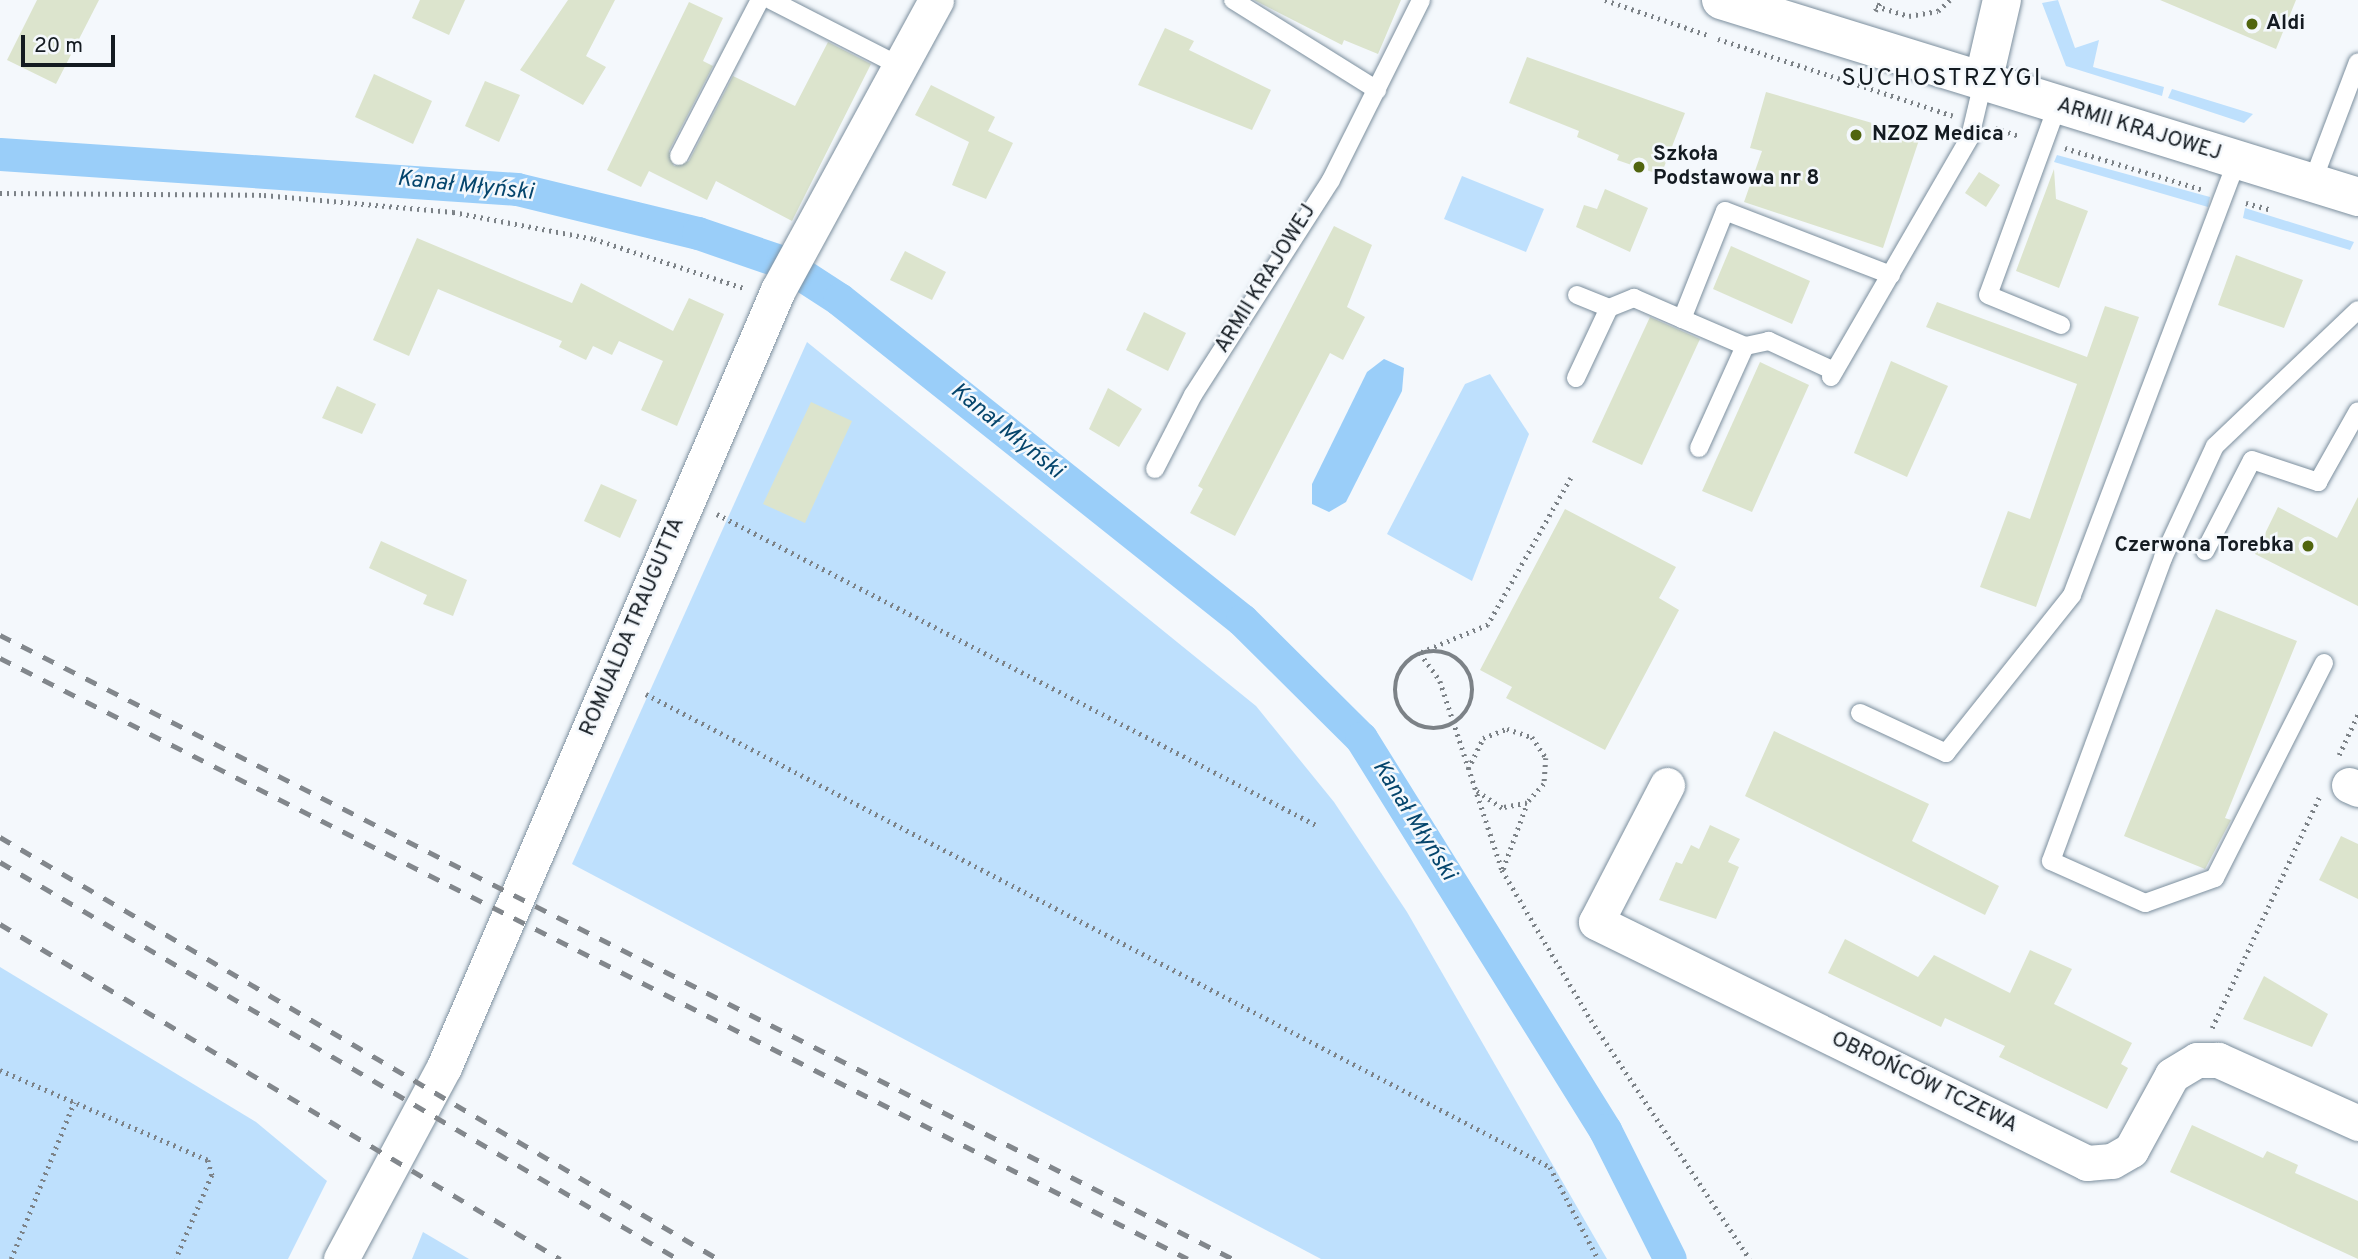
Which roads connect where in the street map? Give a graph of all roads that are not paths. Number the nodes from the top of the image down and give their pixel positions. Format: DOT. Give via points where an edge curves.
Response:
graph roads {
  1 [pos="760,0"];
  2 [pos="771,0"];
  3 [pos="936,0"];
  4 [pos="1233,0"];
  5 [pos="1421,0"];
  6 [pos="1721,0"];
  7 [pos="2002,0"];
  8 [pos="2358,62"];
  9 [pos="900,66"];
  10 [pos="1983,82"];
  11 [pos="1377,90"];
  12 [pos="2058,104"];
  13 [pos="679,156"];
  14 [pos="2237,160"];
  15 [pos="2312,183"];
  16 [pos="2358,197"];
  17 [pos="1891,275"];
  18 [pos="1577,295"];
  19 [pos="1609,308"];
  20 [pos="2358,310"];
  21 [pos="1682,319"];
  22 [pos="2061,326"];
  23 [pos="1745,346"];
  24 [pos="1576,378"];
  25 [pos="2358,411"];
  26 [pos="1699,448"];
  27 [pos="1155,469"];
  28 [pos="2205,551"];
  29 [pos="2324,663"];
  30 [pos="1860,713"];
  31 [pos="1667,785"];
  32 [pos="2358,1123"];
  33 [pos="341,1259"];
  1 -- 13 [label="lane"];
  2 -- 9 [label="lane"];
  3 -- 9 [label="street, ROMUALDA TRAUGUTTA"];
  4 -- 11 [label="lane"];
  5 -- 11 [label="lane, ARMII KRAJOWEJ"];
  6 -- 10 [label="street, ARMII KRAJOWEJ"];
  7 -- 10 [label="street"];
  8 -- 15 [label="lane"];
  9 -- 33 [label="street, ROMUALDA TRAUGUTTA" via="776,297 444,1067"];
  10 -- 12 [label="street, ARMII KRAJOWEJ"];
  10 -- 17 [label="lane" via="1970,137"];
  11 -- 27 [label="lane, ARMII KRAJOWEJ" via="1331,180 1200,383"];
  12 -- 14 [label="street, ARMII KRAJOWEJ"];
  12 -- 22 [label="lane" via="1989,295"];
  14 -- 15 [label="street, ARMII KRAJOWEJ"];
  14 -- 30 [label="lane" via="2072,595 1946,753"];
  15 -- 16 [label="street, ARMII KRAJOWEJ"];
  17 -- 21 [label="lane" via="1725,211"];
  17 -- 23 [label="lane" via="1833,374 1769,341"];
  18 -- 19 [label="lane"];
  19 -- 21 [label="lane" via="1633,298"];
  19 -- 24 [label="lane"];
  20 -- 29 [label="lane" via="2215,446 2163,558 2051,861 2145,904 2216,878"];
  21 -- 23 [label="lane"];
  23 -- 26 [label="lane"];
  25 -- 28 [label="lane" via="2318,482 2252,460"];
  31 -- 32 [label="street, OBROŃCÓW TCZEWA" via="1596,922 2087,1163 2112,1161 2131,1150 2172,1075 2197,1060 2218,1060"];
}
